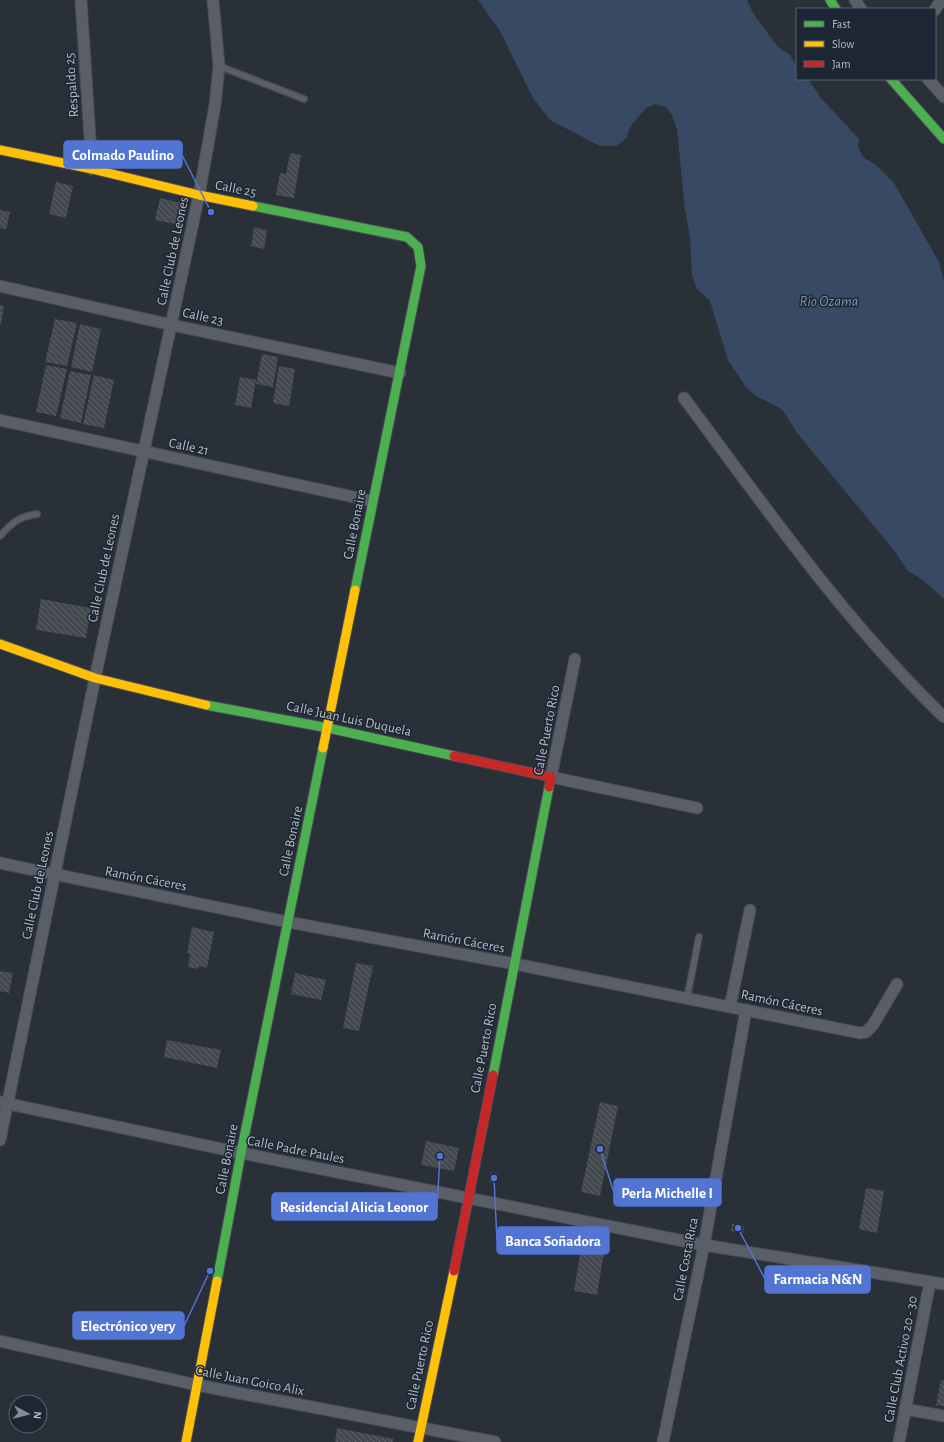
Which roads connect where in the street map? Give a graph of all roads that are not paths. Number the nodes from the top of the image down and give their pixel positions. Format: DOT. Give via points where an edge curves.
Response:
graph roads {
  1 [pos="80,0"];
  2 [pos="213,0"];
  3 [pos="219,66"];
  4 [pos="892,80"];
  5 [pos="929,80"];
  6 [pos="944,97"];
  7 [pos="304,99"];
  8 [pos="944,139"];
  9 [pos="0,150"];
  10 [pos="92,169"];
  11 [pos="199,195"];
  12 [pos="418,246"];
  13 [pos="0,286"];
  14 [pos="172,325"];
  15 [pos="400,373"];
  16 [pos="684,398"];
  17 [pos="0,420"];
  18 [pos="143,451"];
  19 [pos="372,501"];
  20 [pos="37,514"];
  21 [pos="0,536"];
  22 [pos="0,644"];
  23 [pos="575,659"];
  24 [pos="95,678"];
  25 [pos="944,717"];
  26 [pos="328,728"];
  27 [pos="552,777"];
  28 [pos="697,808"];
  29 [pos="0,863"];
  30 [pos="55,875"];
  31 [pos="750,910"];
  32 [pos="288,922"];
  33 [pos="699,937"];
  34 [pos="515,964"];
  35 [pos="897,984"];
  36 [pos="687,998"];
  37 [pos="730,1007"];
  38 [pos="746,1010"];
  39 [pos="4,1102"];
  40 [pos="0,1140"];
  41 [pos="241,1153"];
  42 [pos="469,1198"];
  43 [pos="704,1245"];
  44 [pos="930,1282"];
  45 [pos="944,1284"];
  46 [pos="0,1342"];
  47 [pos="197,1385"];
  48 [pos="906,1409"];
  49 [pos="944,1416"];
  50 [pos="421,1428"];
  51 [pos="186,1442"];
  52 [pos="418,1442"];
  53 [pos="495,1442"];
  54 [pos="663,1442"];
  55 [pos="899,1442"];
  1 -- 10 [label="street, Respaldo 25"];
  2 -- 3 [label="street, Calle Club de Leones"];
  3 -- 7 [label="lane"];
  3 -- 11 [label="street, Calle Club de Leones" via="215,105"];
  4 -- 8 [label="street"];
  5 -- 6 [label="street"];
  9 -- 10 [label="street, Calle 25"];
  10 -- 11 [label="street, Calle 25"];
  11 -- 12 [label="street, Calle 25" via="407,237"];
  11 -- 14 [label="street, Calle Club de Leones"];
  12 -- 15 [label="street, Calle Bonaire" via="421,266"];
  13 -- 14 [label="street, Calle 23"];
  14 -- 15 [label="street, Calle 23"];
  14 -- 18 [label="street, Calle Club de Leones"];
  15 -- 19 [label="street, Calle Bonaire"];
  16 -- 25 [label="street" via="825,587 915,689"];
  17 -- 18 [label="street, Calle 21"];
  18 -- 19 [label="street, Calle 21"];
  18 -- 24 [label="street, Calle Club de Leones"];
  19 -- 26 [label="street, Calle Bonaire"];
  20 -- 21 [label="lane" via="24,516 11,524"];
  22 -- 24 [label="street, Calle Juan Luis Duquela"];
  23 -- 27 [label="street, Calle Puerto Rico"];
  24 -- 26 [label="street, Calle Juan Luis Duquela" via="194,703"];
  24 -- 30 [label="street, Calle Club de Leones"];
  26 -- 27 [label="street, Calle Juan Luis Duquela"];
  26 -- 32 [label="street, Calle Bonaire"];
  27 -- 28 [label="street, Calle Juan Luis Duquela"];
  27 -- 34 [label="street, Calle Puerto Rico"];
  29 -- 30 [label="street, Ramón Cáceres"];
  30 -- 32 [label="street, Ramón Cáceres"];
  30 -- 39 [label="street, Calle Club de Leones"];
  31 -- 37 [label="street"];
  32 -- 34 [label="street, Ramón Cáceres"];
  32 -- 41 [label="street, Calle Bonaire"];
  33 -- 36 [label="lane"];
  34 -- 36 [label="street, Ramón Cáceres"];
  34 -- 42 [label="street, Calle Puerto Rico"];
  35 -- 38 [label="street, Ramón Cáceres" via="873,1026 866,1032 860,1033"];
  36 -- 37 [label="street, Ramón Cáceres"];
  37 -- 38 [label="street, Ramón Cáceres"];
  38 -- 43 [label="street, Calle Costa Rica"];
  39 -- 40 [label="street, Calle Club de Leones"];
  39 -- 41 [label="street, Calle Padre Paules"];
  41 -- 42 [label="street, Calle Padre Paules"];
  41 -- 47 [label="street, Calle Bonaire"];
  42 -- 43 [label="street, Calle Padre Paules"];
  42 -- 50 [label="street, Calle Puerto Rico"];
  43 -- 44 [label="street, Calle Padre Paules"];
  43 -- 54 [label="street, Calle Costa Rica"];
  44 -- 45 [label="street, Calle Padre Paules"];
  44 -- 48 [label="street, Calle Club Activo 20 - 30"];
  46 -- 47 [label="street, Calle Juan Goico Alix"];
  47 -- 50 [label="street, Calle Juan Goico Alix"];
  47 -- 51 [label="street, Calle Bonaire"];
  48 -- 49 [label="street"];
  48 -- 55 [label="street, Calle Club Activo 20 - 30"];
  50 -- 52 [label="street, Calle Puerto Rico"];
  50 -- 53 [label="street, Calle Juan Goico Alix"];
}
